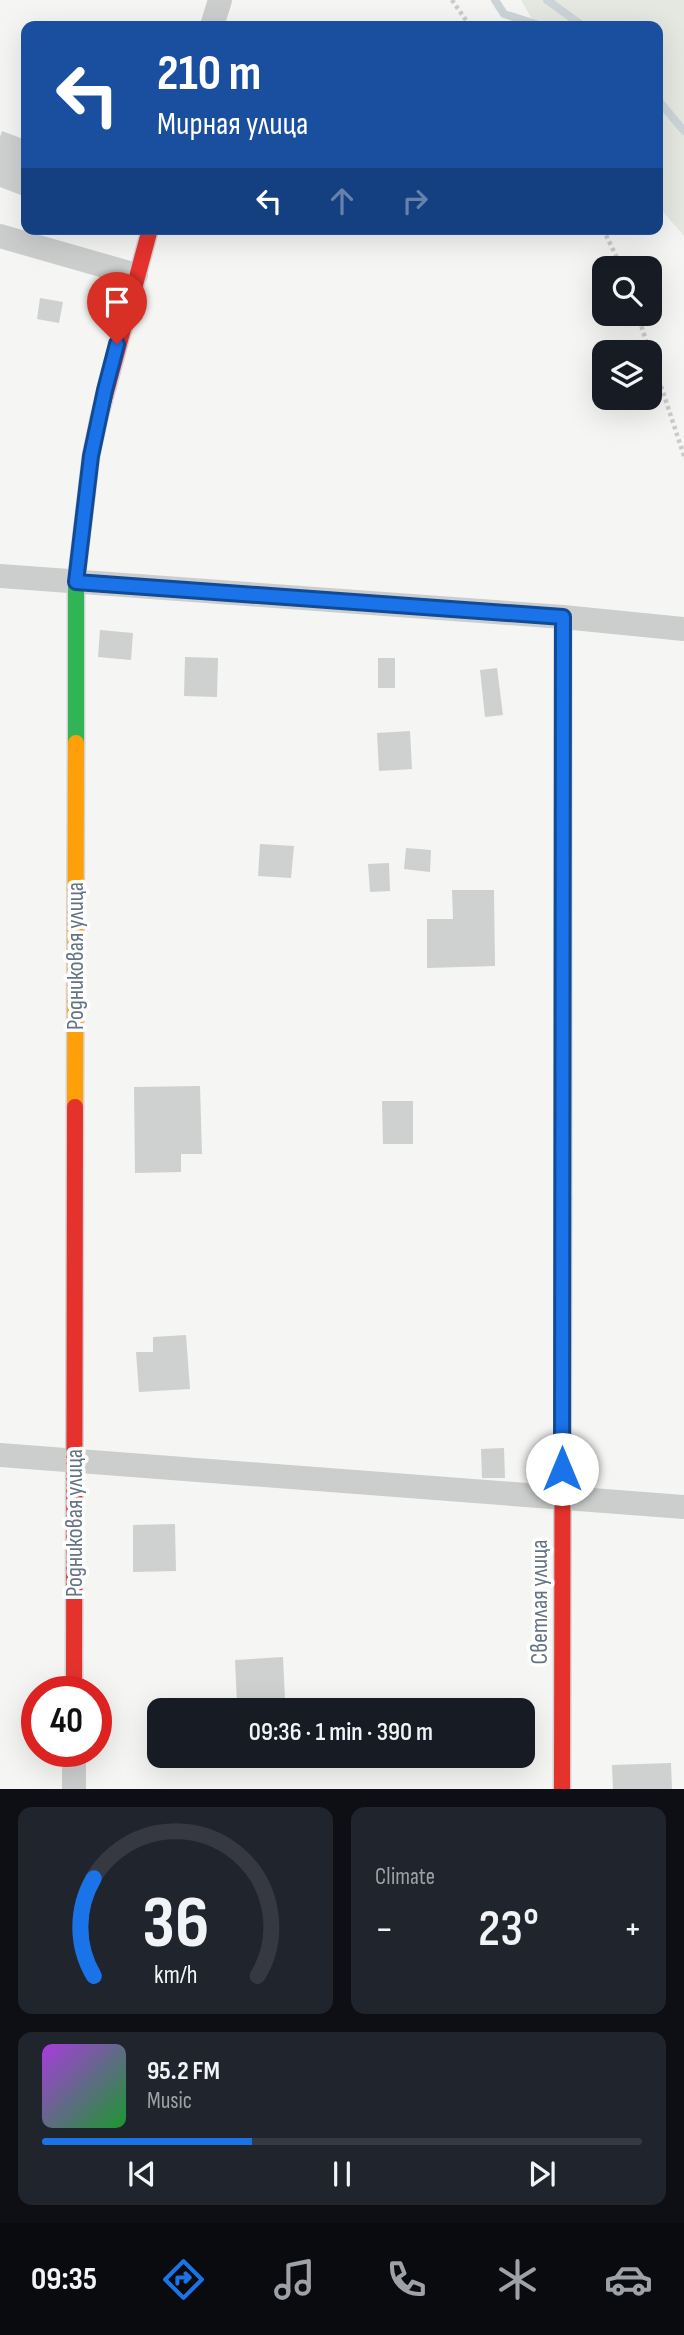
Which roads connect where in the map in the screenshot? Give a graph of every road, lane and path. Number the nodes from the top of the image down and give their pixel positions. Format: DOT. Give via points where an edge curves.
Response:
graph roads {
  1 [pos="220,0"];
  2 [pos="452,0"];
  3 [pos="214,21"];
  4 [pos="467,21"];
  5 [pos="148,235"];
  6 [pos="606,235"];
  7 [pos="0,236"];
  8 [pos="616,256"];
  9 [pos="136,275"];
  10 [pos="641,326"];
  11 [pos="684,456"];
  12 [pos="0,576"];
  13 [pos="76,582"];
  14 [pos="563,617"];
  15 [pos="684,629"];
  16 [pos="0,1455"];
  17 [pos="75,1461"];
  18 [pos="562,1496"];
  19 [pos="684,1507"];
  20 [pos="74,1676"];
  21 [pos="74,1767"];
  22 [pos="74,1789"];
  23 [pos="562,1789"];
  1 -- 3 [label="street"];
  2 -- 4 [label="path"];
  5 -- 9 [label="street, Родниковая улица"];
  6 -- 8 [label="path"];
  7 -- 9 [label="street"];
  9 -- 13 [label="street, Родниковая улица" via="91,456"];
  10 -- 11 [label="path"];
  12 -- 13 [label="street"];
  13 -- 14 [label="street"];
  13 -- 17 [label="street, Родниковая улица"];
  14 -- 15 [label="street"];
  14 -- 18 [label="street, Светлая улица"];
  16 -- 17 [label="street"];
  17 -- 18 [label="street"];
  17 -- 20 [label="street, Родниковая улица"];
  18 -- 19 [label="street"];
  18 -- 23 [label="street, Светлая улица"];
  21 -- 22 [label="street"];
}
